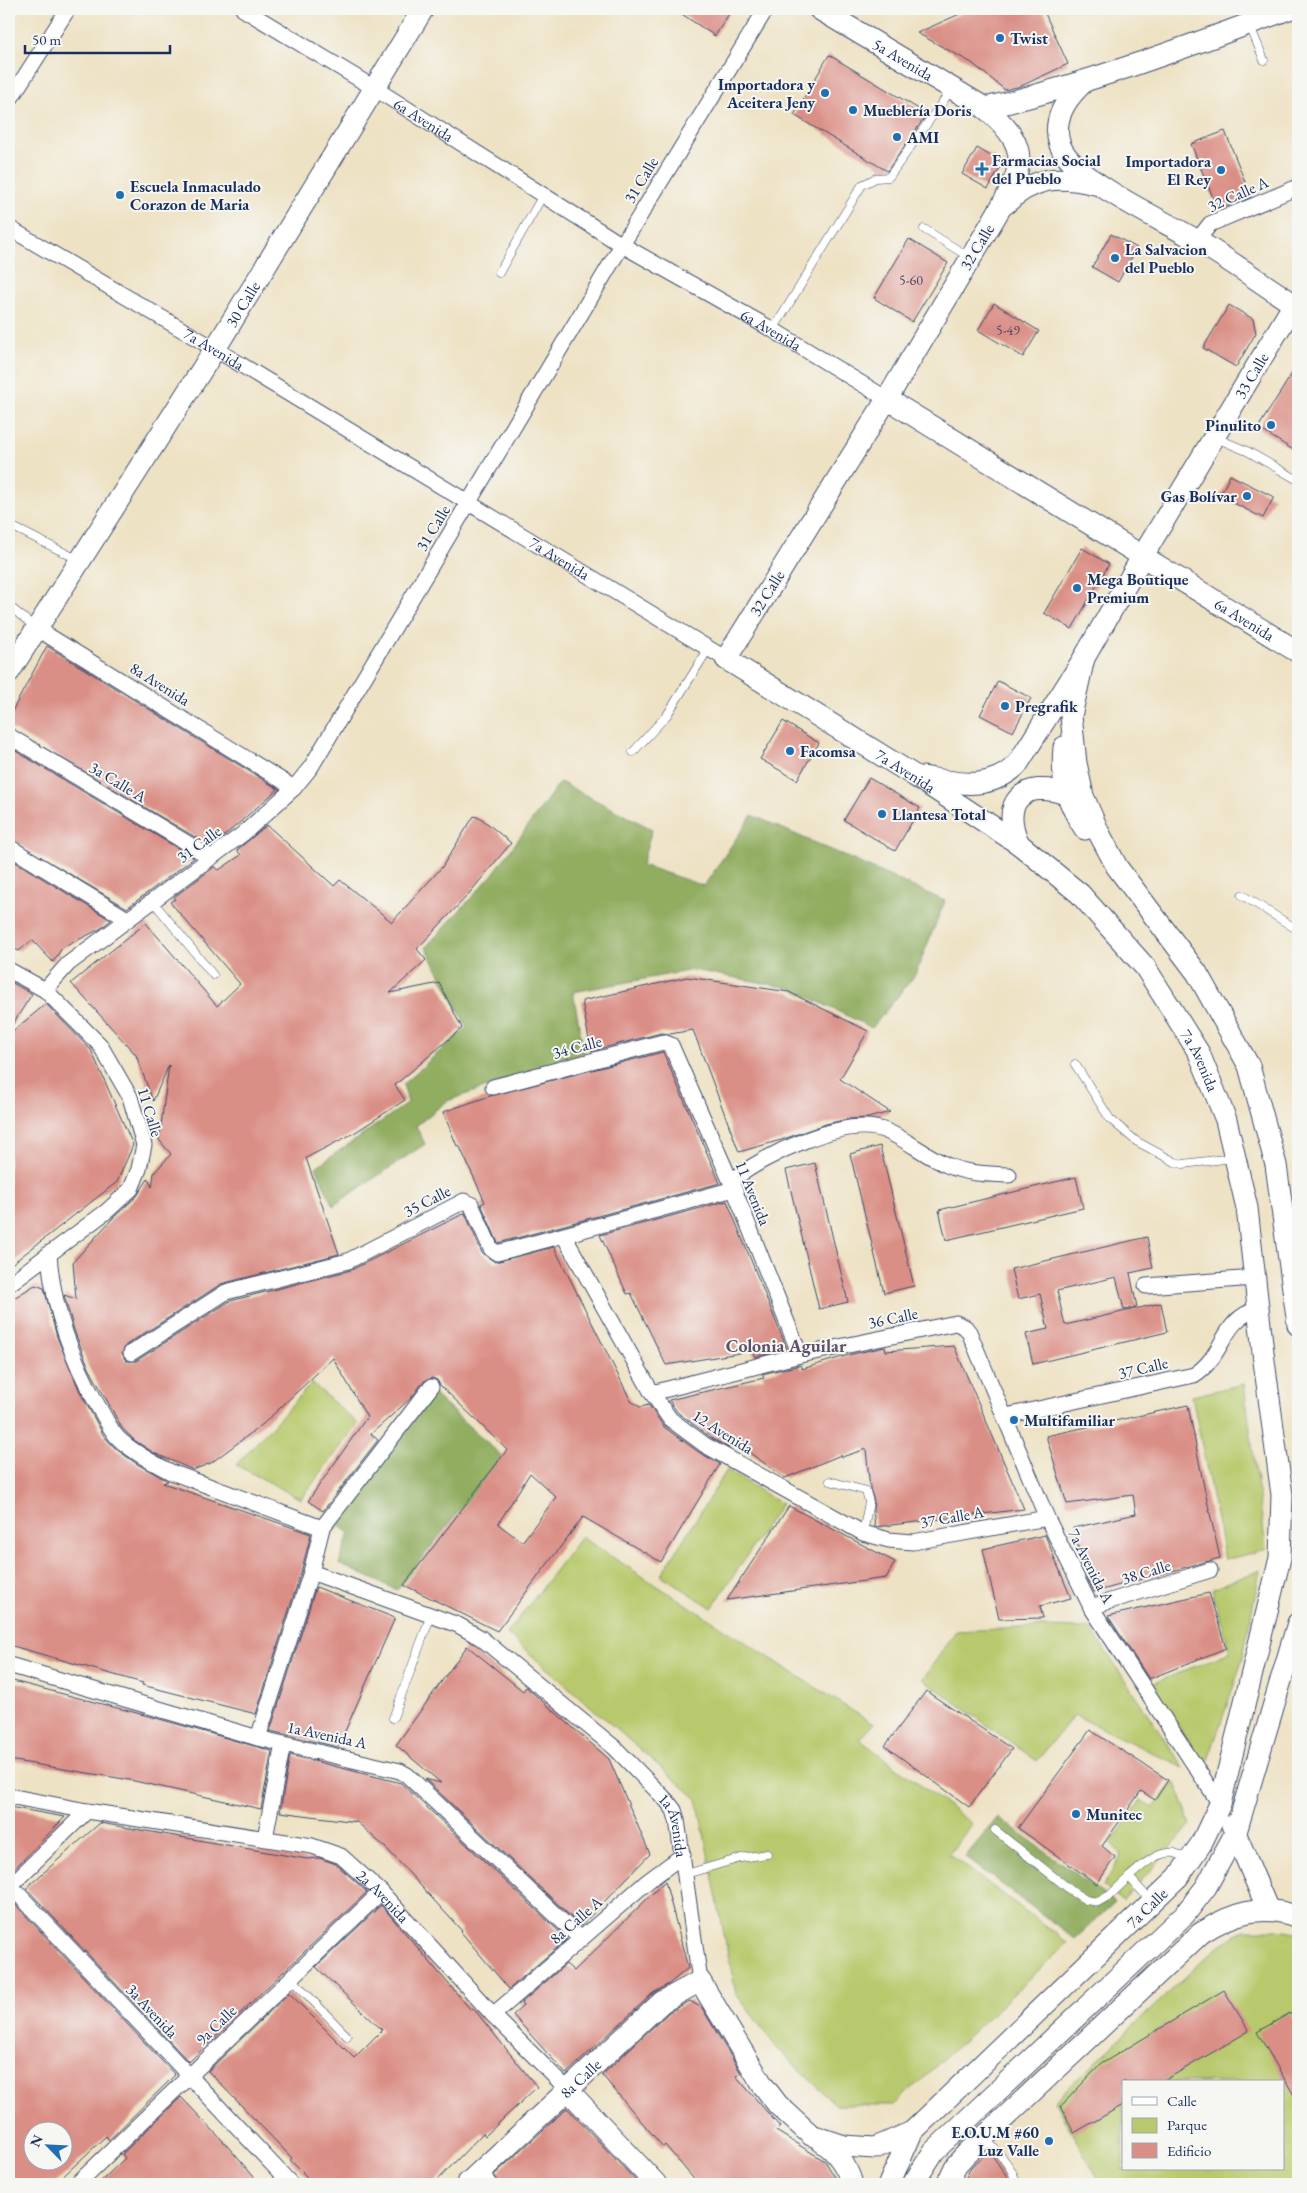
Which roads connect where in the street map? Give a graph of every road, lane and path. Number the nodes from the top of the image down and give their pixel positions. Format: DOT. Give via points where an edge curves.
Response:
graph roads {
  1 [pos="68,9"];
  2 [pos="243,9"];
  3 [pos="423,9"];
  4 [pos="766,9"];
  5 [pos="820,9"];
  6 [pos="1289,9"];
  7 [pos="1244,16"];
  8 [pos="1264,60"];
  9 [pos="1085,81"];
  10 [pos="374,88"];
  11 [pos="953,89"];
  12 [pos="9,101"];
  13 [pos="985,108"];
  14 [pos="1101,186"];
  15 [pos="1298,187"];
  16 [pos="543,195"];
  17 [pos="1001,207"];
  18 [pos="9,228"];
  19 [pos="924,229"];
  20 [pos="1197,241"];
  21 [pos="622,245"];
  22 [pos="971,258"];
  23 [pos="499,273"];
  24 [pos="1296,306"];
  25 [pos="773,330"];
  26 [pos="215,349"];
  27 [pos="887,399"];
  28 [pos="1214,437"];
  29 [pos="1298,480"];
  30 [pos="468,503"];
  31 [pos="9,525"];
  32 [pos="1142,557"];
  33 [pos="79,560"];
  34 [pos="9,606"];
  35 [pos="36,628"];
  36 [pos="1298,652"];
  37 [pos="718,654"];
  38 [pos="1084,658"];
  39 [pos="9,672"];
  40 [pos="1071,716"];
  41 [pos="9,736"];
  42 [pos="633,752"];
  43 [pos="915,776"];
  44 [pos="294,788"];
  45 [pos="1066,794"];
  46 [pos="1019,844"];
  47 [pos="9,847"];
  48 [pos="210,857"];
  49 [pos="1118,867"];
  50 [pos="1242,895"];
  51 [pos="152,900"];
  52 [pos="128,919"];
  53 [pos="1298,930"];
  54 [pos="9,970"];
  55 [pos="213,975"];
  56 [pos="45,990"];
  57 [pos="671,1045"];
  58 [pos="1075,1064"];
  59 [pos="493,1088"];
  60 [pos="1235,1158"];
  61 [pos="1009,1175"];
  62 [pos="732,1185"];
  63 [pos="564,1236"];
  64 [pos="49,1253"];
  65 [pos="1295,1273"];
  66 [pos="1255,1278"];
  67 [pos="9,1284"];
  68 [pos="1146,1286"];
  69 [pos="1258,1309"];
  70 [pos="1298,1325"];
  71 [pos="965,1326"];
  72 [pos="130,1353"];
  73 [pos="800,1355"];
  74 [pos="432,1387"];
  75 [pos="652,1393"];
  76 [pos="1006,1416"];
  77 [pos="830,1482"];
  78 [pos="1048,1518"];
  79 [pos="322,1528"];
  80 [pos="863,1533"];
  81 [pos="1280,1558"];
  82 [pos="1210,1570"];
  83 [pos="311,1572"];
  84 [pos="1091,1607"];
  85 [pos="431,1616"];
  86 [pos="1298,1622"];
  87 [pos="9,1666"];
  88 [pos="393,1718"];
  89 [pos="258,1738"];
  90 [pos="283,1744"];
  91 [pos="9,1796"];
  92 [pos="1220,1804"];
  93 [pos="87,1811"];
  94 [pos="995,1830"];
  95 [pos="1236,1832"];
  96 [pos="265,1838"];
  97 [pos="683,1854"];
  98 [pos="767,1854"];
  99 [pos="1191,1861"];
  100 [pos="686,1874"];
  101 [pos="1129,1877"];
  102 [pos="9,1886"];
  103 [pos="381,1892"];
  104 [pos="1152,1902"];
  105 [pos="1268,1910"];
  106 [pos="1298,1917"];
  107 [pos="580,1939"];
  108 [pos="292,1978"];
  109 [pos="700,1981"];
  110 [pos="493,2015"];
  111 [pos="346,2036"];
  112 [pos="189,2076"];
  113 [pos="567,2089"];
  114 [pos="912,2132"];
  115 [pos="811,2135"];
  116 [pos="984,2137"];
  117 [pos="934,2152"];
  118 [pos="481,2180"];
  119 [pos="77,2184"];
  120 [pos="291,2184"];
  121 [pos="656,2184"];
  122 [pos="852,2184"];
  123 [pos="889,2184"];
  124 [pos="894,2184"];
  125 [pos="913,2184"];
  126 [pos="947,2184"];
  127 [pos="1016,2184"];
  1 -- 12 [label="street"];
  2 -- 10 [label="street, 6a Avenida"];
  3 -- 10 [label="main road, 30 Calle"];
  4 -- 21 [label="street, 31 Calle"];
  5 -- 11 [label="main road, 5a Avenida"];
  6 -- 7 [label="main road"];
  7 -- 8 [label="lane"];
  7 -- 9 [label="main road" via="1226,32"];
  9 -- 13 [label="main road" via="1032,98"];
  9 -- 14 [label="main road" via="1063,106 1058,134 1066,156"];
  10 -- 16 [label="street, 6a Avenida"];
  10 -- 26 [label="main road, 30 Calle"];
  11 -- 13 [label="main road, 5a Avenida"];
  11 -- 25 [label="lane" via="889,177 876,178 862,186"];
  13 -- 17 [label="main road, 32 Calle" via="1012,136 1019,155 1018,176"];
  14 -- 17 [label="main road" via="1069,179 1047,179 1020,192"];
  14 -- 20 [label="main road"];
  15 -- 20 [label="street, 32 Calle A" via="1210,224"];
  16 -- 21 [label="street, 6a Avenida"];
  16 -- 23 [label="lane"];
  17 -- 22 [label="main road, 32 Calle"];
  18 -- 26 [label="street, 7a Avenida"];
  19 -- 22 [label="lane"];
  20 -- 24 [label="main road"];
  21 -- 25 [label="street, 6a Avenida"];
  21 -- 30 [label="street, 31 Calle"];
  22 -- 27 [label="main road, 32 Calle"];
  24 -- 28 [label="main road, 33 Calle"];
  25 -- 27 [label="street, 6a Avenida"];
  26 -- 30 [label="street, 7a Avenida"];
  26 -- 33 [label="main road, 30 Calle"];
  27 -- 32 [label="main road, 6a Avenida"];
  27 -- 37 [label="main road, 32 Calle"];
  28 -- 29 [label="lane" via="1247,451"];
  28 -- 32 [label="main road, 33 Calle"];
  30 -- 37 [label="street, 7a Avenida"];
  30 -- 44 [label="street, 31 Calle" via="311,767"];
  31 -- 33 [label="lane"];
  32 -- 36 [label="main road, 6a Avenida"];
  32 -- 38 [label="main road, 33 Calle"];
  33 -- 35 [label="main road, 30 Calle"];
  34 -- 35 [label="lane, 8a Avenida"];
  35 -- 39 [label="main road, 30 Calle"];
  35 -- 44 [label="street, 8a Avenida"];
  37 -- 42 [label="lane"];
  37 -- 43 [label="main road, 7a Avenida"];
  38 -- 40 [label="main road"];
  38 -- 43 [label="main road, 33 Calle" via="1022,758 1007,774 990,782 966,784"];
  40 -- 45 [label="main road" via="1062,765"];
  40 -- 49 [label="main road" via="1083,796"];
  41 -- 48 [label="street, 3a Calle A"];
  43 -- 46 [label="main road, 7a Avenida"];
  44 -- 48 [label="street, 31 Calle"];
  45 -- 46 [label="main road" via="1044,788 1022,795 1011,817"];
  45 -- 49 [label="main road" via="1086,831"];
  46 -- 60 [label="main road, 7a Avenida" via="1080,894 1145,967 1199,1053 1226,1120"];
  47 -- 52 [label="street"];
  48 -- 51 [label="street, 31 Calle"];
  49 -- 65 [label="main road" via="1197,973 1249,1066 1276,1165"];
  50 -- 53 [label="lane"];
  51 -- 52 [label="street, 31 Calle"];
  51 -- 55 [label="lane"];
  52 -- 56 [label="street, 31 Calle" via="68,964"];
  54 -- 56 [label="street, 11 Calle"];
  56 -- 64 [label="street, 11 Calle" via="100,1045 130,1098 144,1145 131,1189"];
  57 -- 59 [label="street, 34 Calle" via="663,1042"];
  57 -- 62 [label="street, 11 Avenida"];
  58 -- 60 [label="lane" via="1110,1119 1136,1141 1183,1164"];
  60 -- 66 [label="main road, 7a Avenida" via="1247,1208"];
  61 -- 62 [label="street, 35 Calle" via="972,1173 948,1166 886,1130 866,1125 793,1144 741,1173"];
  62 -- 63 [label="street, 35 Calle"];
  62 -- 73 [label="street, 11 Avenida"];
  63 -- 72 [label="street, 35 Calle" via="493,1252 471,1204 464,1201 348,1261 226,1292"];
  63 -- 75 [label="street, 12 Avenida"];
  64 -- 67 [label="street, 11 Calle"];
  64 -- 79 [label="street" via="51,1280 77,1366 117,1436 171,1472"];
  65 -- 70 [label="main road"];
  66 -- 68 [label="street"];
  66 -- 69 [label="main road, 7a Avenida"];
  69 -- 76 [label="street, 37 Calle" via="1240,1316 1213,1359 1194,1375"];
  69 -- 81 [label="main road, 7a Avenida" via="1282,1495"];
  71 -- 73 [label="street, 36 Calle" via="956,1323"];
  71 -- 76 [label="street, 7a Avenida A"];
  73 -- 75 [label="street, 36 Calle"];
  74 -- 79 [label="street"];
  75 -- 80 [label="street, 12 Avenida" via="670,1419 705,1445"];
  76 -- 78 [label="street, 7a Avenida A"];
  77 -- 80 [label="lane" via="866,1491 869,1502"];
  78 -- 80 [label="street, 37 Calle A" via="913,1542"];
  78 -- 84 [label="street, 7a Avenida A"];
  79 -- 83 [label="street"];
  81 -- 92 [label="main road, 7a Calle"];
  82 -- 84 [label="street, 38 Calle"];
  83 -- 85 [label="street, 1a Avenida"];
  83 -- 89 [label="street"];
  84 -- 92 [label="street, 7a Avenida A"];
  85 -- 88 [label="lane"];
  85 -- 97 [label="street, 1a Avenida" via="458,1625 480,1638 616,1748 674,1810"];
  86 -- 95 [label="main road, 7a Calle"];
  87 -- 89 [label="street, 1a Avenida A"];
  89 -- 90 [label="street, 1a Avenida A"];
  90 -- 96 [label="street"];
  90 -- 107 [label="street, 1a Avenida A" via="394,1768 407,1775"];
  91 -- 93 [label="street, 2a Avenida"];
  92 -- 95 [label="main road"];
  92 -- 99 [label="main road, 7a Calle"];
  93 -- 96 [label="street, 2a Avenida"];
  93 -- 102 [label="street"];
  94 -- 101 [label="lane" via="1086,1900 1098,1902"];
  95 -- 105 [label="main road"];
  95 -- 117 [label="main road, 7a Calle" via="1206,1887 1185,1914"];
  96 -- 103 [label="street, 2a Avenida" via="312,1846 341,1856"];
  97 -- 100 [label="street, 1a Avenida"];
  97 -- 107 [label="street, 8a Calle A"];
  98 -- 100 [label="lane"];
  99 -- 101 [label="lane" via="1175,1853 1163,1855 1142,1865"];
  99 -- 104 [label="main road, 7a Calle"];
  100 -- 109 [label="street, 1a Avenida"];
  101 -- 104 [label="lane"];
  102 -- 112 [label="street, 3a Avenida"];
  103 -- 108 [label="street, 9a Calle"];
  103 -- 110 [label="street, 2a Avenida"];
  104 -- 114 [label="main road, 7a Calle"];
  105 -- 106 [label="main road"];
  105 -- 116 [label="main road" via="1244,1913 1214,1924 1201,1933"];
  107 -- 110 [label="street, 8a Calle A"];
  108 -- 111 [label="lane"];
  108 -- 112 [label="street, 9a Calle"];
  109 -- 113 [label="main road, 8a Calle" via="662,2002"];
  109 -- 115 [label="main road, 1a Avenida" via="762,2084 778,2105"];
  110 -- 113 [label="street, 2a Avenida"];
  112 -- 119 [label="street, 9a Calle"];
  112 -- 120 [label="street, 3a Avenida"];
  113 -- 118 [label="main road, 8a Calle"];
  113 -- 121 [label="main road, 2a Avenida"];
  114 -- 115 [label="main road, 1a Avenida" via="875,2148 844,2146"];
  114 -- 123 [label="main road, 7a Calle"];
  115 -- 122 [label="main road" via="829,2146 843,2162"];
  116 -- 126 [label="main road" via="956,2165"];
  116 -- 127 [label="lane" via="999,2153"];
  117 -- 124 [label="main road, 7a Calle"];
  117 -- 125 [label="main road, 7a Calle"];
}
